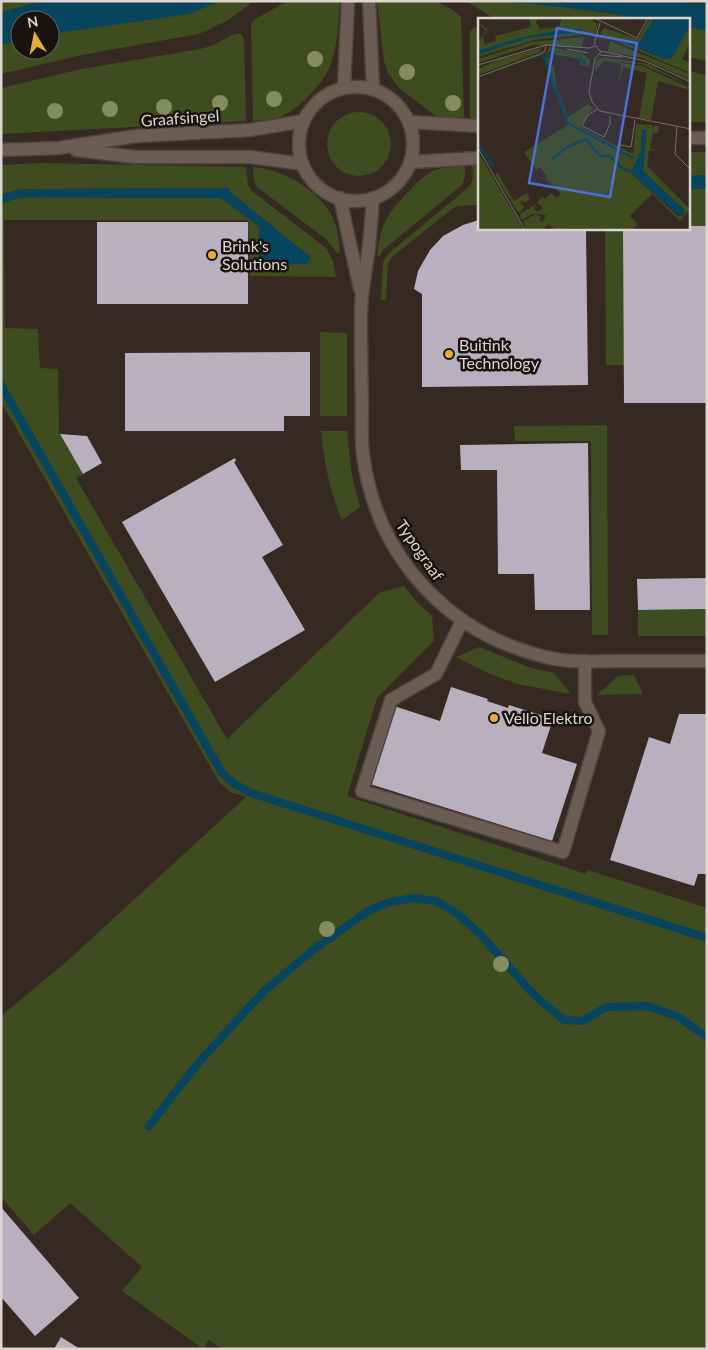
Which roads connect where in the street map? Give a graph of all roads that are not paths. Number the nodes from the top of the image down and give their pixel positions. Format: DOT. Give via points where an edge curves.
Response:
graph roads {
  1 [pos="348,1"];
  2 [pos="369,1"];
  3 [pos="344,88"];
  4 [pos="373,89"];
  5 [pos="304,121"];
  6 [pos="409,122"];
  7 [pos="478,126"];
  8 [pos="690,138"];
  9 [pos="707,138"];
  10 [pos="58,148"];
  11 [pos="1,150"];
  12 [pos="478,158"];
  13 [pos="410,162"];
  14 [pos="303,164"];
  15 [pos="340,198"];
  16 [pos="373,198"];
  17 [pos="362,294"];
  18 [pos="462,621"];
  19 [pos="707,660"];
  20 [pos="585,662"];
  1 -- 3 [label="street"];
  2 -- 4 [label="street"];
  3 -- 4 [label="street"];
  3 -- 5 [label="street" via="314,106"];
  4 -- 6 [label="street" via="388,96"];
  5 -- 10 [label="street, Graafsingel" via="250,130 137,136"];
  5 -- 14 [label="street" via="299,142"];
  6 -- 7 [label="street"];
  6 -- 13 [label="street" via="413,135"];
  8 -- 9 [label="street"];
  10 -- 11 [label="street, Graafsingel"];
  10 -- 14 [label="street, Graafsingel" via="135,157 250,157"];
  12 -- 13 [label="street"];
  13 -- 16 [label="street" via="396,184"];
  14 -- 15 [label="street" via="317,185"];
  15 -- 16 [label="street"];
  15 -- 17 [label="street, Typograaf"];
  16 -- 17 [label="street, Typograaf" via="370,247"];
  17 -- 18 [label="street, Typograaf" via="362,438 368,482 379,516 394,546 434,599"];
  18 -- 20 [label="street, Typograaf" via="521,650"];
  18 -- 20 [label="street" via="436,674 391,700 362,790 563,852 599,731 585,702"];
  19 -- 20 [label="street, Typograaf"];
}
